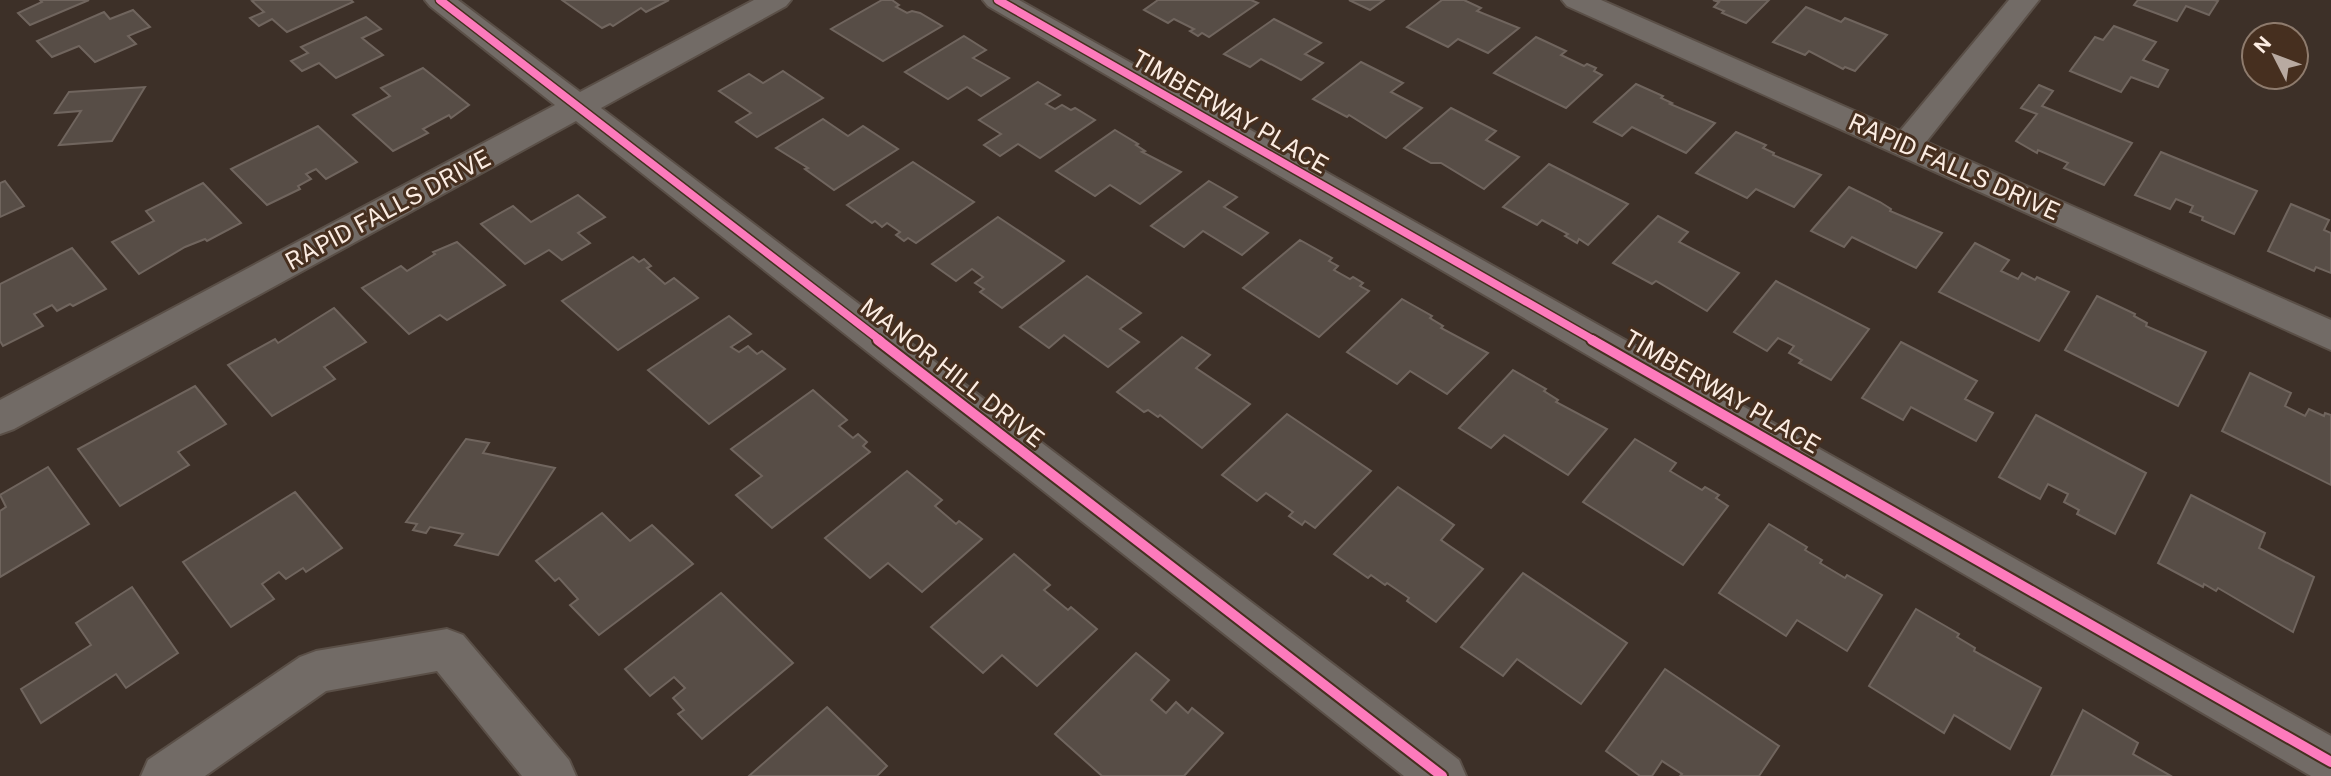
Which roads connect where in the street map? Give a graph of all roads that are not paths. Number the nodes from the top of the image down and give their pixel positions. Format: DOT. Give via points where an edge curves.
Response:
graph roads {
  1 [pos="440,0"];
  2 [pos="776,0"];
  3 [pos="998,0"];
  4 [pos="1577,0"];
  5 [pos="2024,0"];
  6 [pos="577,108"];
  7 [pos="1906,145"];
  8 [pos="2331,336"];
  9 [pos="0,418"];
  10 [pos="2331,762"];
  11 [pos="165,776"];
  12 [pos="552,776"];
  13 [pos="1442,776"];
  1 -- 6 [label="street, MANOR HILL DRIVE"];
  2 -- 6 [label="street, RAPID FALLS DRIVE"];
  3 -- 10 [label="street, TIMBERWAY PLACE"];
  4 -- 7 [label="street, RAPID FALLS DRIVE"];
  5 -- 7 [label="street"];
  6 -- 9 [label="street, RAPID FALLS DRIVE"];
  6 -- 13 [label="street, MANOR HILL DRIVE"];
  7 -- 8 [label="street, RAPID FALLS DRIVE"];
  11 -- 12 [label="street" via="316,672 447,649"];
}
